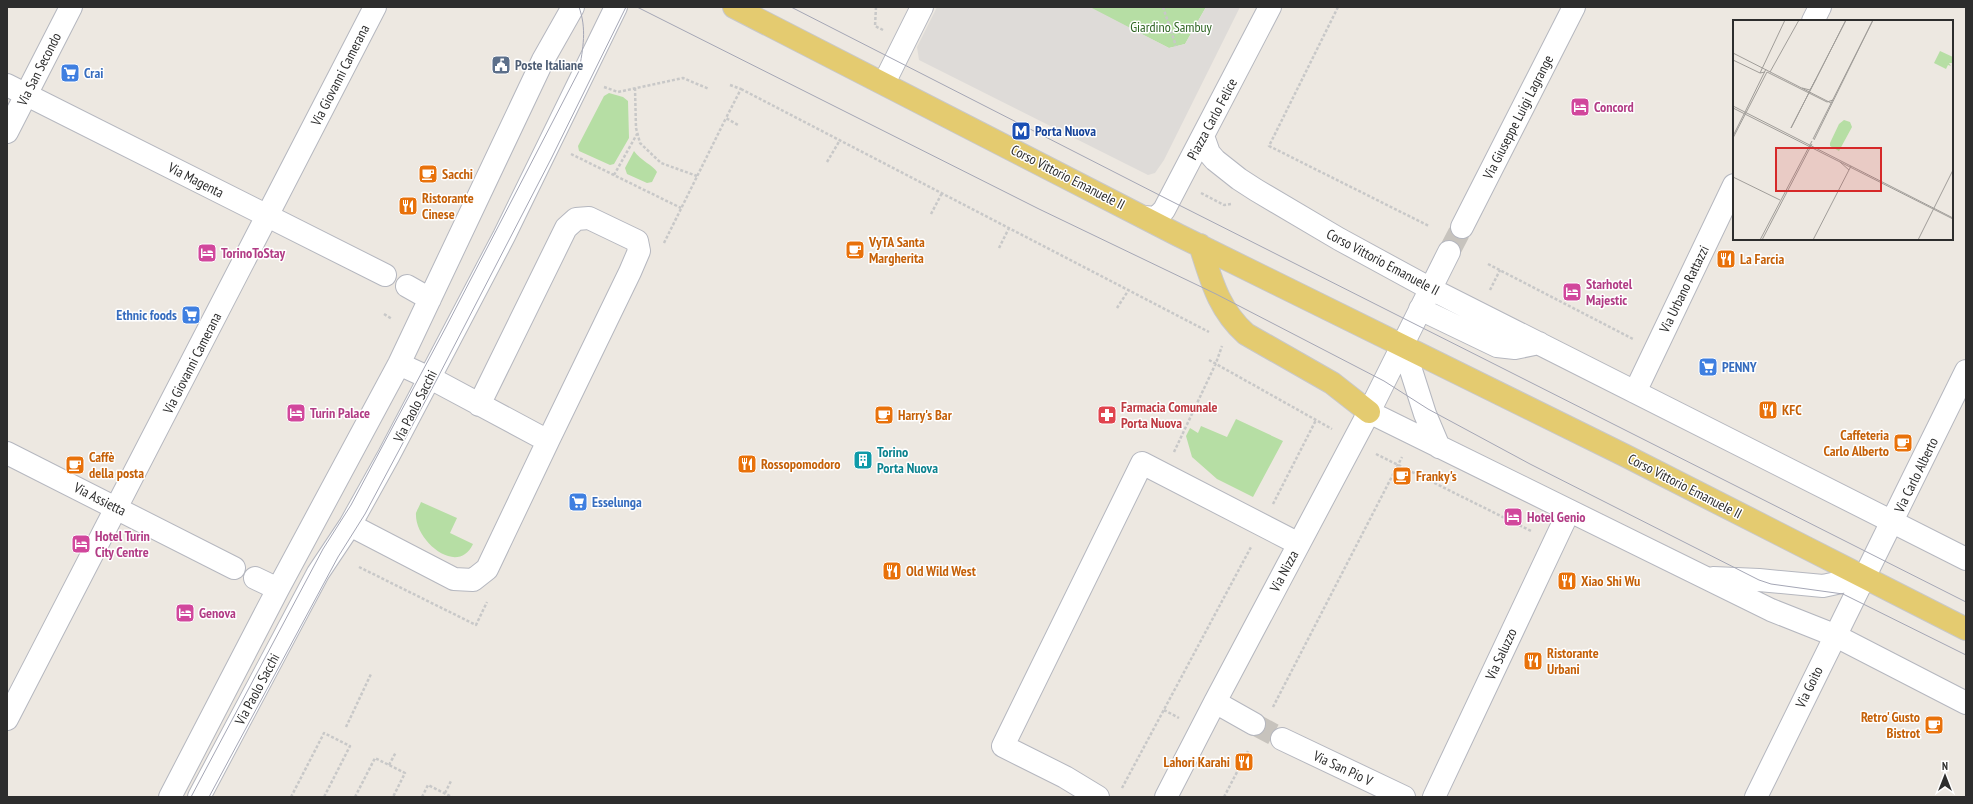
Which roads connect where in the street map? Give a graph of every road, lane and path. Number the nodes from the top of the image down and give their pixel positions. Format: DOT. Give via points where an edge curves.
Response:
graph roads {
  1 [pos="71,7"];
  2 [pos="375,7"];
  3 [pos="573,7"];
  4 [pos="616,7"];
  5 [pos="734,7"];
  6 [pos="922,7"];
  7 [pos="1164,7"];
  8 [pos="1270,7"];
  9 [pos="1338,7"];
  10 [pos="1574,7"];
  11 [pos="1820,7"];
  12 [pos="1814,20"];
  13 [pos="1176,46"];
  14 [pos="884,83"];
  15 [pos="730,85"];
  16 [pos="600,86"];
  17 [pos="636,88"];
  18 [pos="709,89"];
  19 [pos="741,89"];
  20 [pos="17,90"];
  21 [pos="738,125"];
  22 [pos="7,132"];
  23 [pos="637,133"];
  24 [pos="1203,136"];
  25 [pos="840,140"];
  26 [pos="567,152"];
  27 [pos="827,162"];
  28 [pos="614,175"];
  29 [pos="697,176"];
  30 [pos="1733,187"];
  31 [pos="942,194"];
  32 [pos="681,208"];
  33 [pos="931,214"];
  34 [pos="268,216"];
  35 [pos="1144,217"];
  36 [pos="1429,226"];
  37 [pos="1462,226"];
  38 [pos="1008,228"];
  39 [pos="1200,245"];
  40 [pos="999,248"];
  41 [pos="1449,252"];
  42 [pos="1488,264"];
  43 [pos="1500,270"];
  44 [pos="385,275"];
  45 [pos="407,286"];
  46 [pos="1429,288"];
  47 [pos="1128,291"];
  48 [pos="1488,294"];
  49 [pos="430,299"];
  50 [pos="1117,308"];
  51 [pos="1420,309"];
  52 [pos="384,314"];
  53 [pos="393,319"];
  54 [pos="1211,333"];
  55 [pos="1224,340"];
  56 [pos="1639,342"];
  57 [pos="1539,343"];
  58 [pos="1403,346"];
  59 [pos="1209,360"];
  60 [pos="1216,363"];
  61 [pos="398,364"];
  62 [pos="1966,371"];
  63 [pos="429,378"];
  64 [pos="1635,392"];
  65 [pos="479,405"];
  66 [pos="1368,412"];
  67 [pos="548,440"];
  68 [pos="1440,447"];
  69 [pos="1371,451"];
  70 [pos="1406,452"];
  71 [pos="7,453"];
  72 [pos="1398,466"];
  73 [pos="1165,474"];
  74 [pos="117,508"];
  75 [pos="1569,511"];
  76 [pos="1893,522"];
  77 [pos="350,525"];
  78 [pos="1263,525"];
  79 [pos="1531,532"];
  80 [pos="1298,544"];
  81 [pos="1966,559"];
  82 [pos="359,567"];
  83 [pos="234,568"];
  84 [pos="1706,577"];
  85 [pos="1864,577"];
  86 [pos="255,578"];
  87 [pos="278,589"];
  88 [pos="476,625"];
  89 [pos="1966,629"];
  90 [pos="1834,635"];
  91 [pos="370,674"];
  92 [pos="1214,702"];
  93 [pos="1966,703"];
  94 [pos="1263,717"];
  95 [pos="7,719"];
  96 [pos="346,727"];
  97 [pos="1282,739"];
  98 [pos="396,752"];
  99 [pos="1248,752"];
  100 [pos="389,765"];
  101 [pos="451,781"];
  102 [pos="1121,790"];
  103 [pos="445,793"];
  104 [pos="170,797"];
  105 [pos="200,797"];
  106 [pos="291,797"];
  107 [pos="324,797"];
  108 [pos="355,797"];
  109 [pos="393,797"];
  110 [pos="422,797"];
  111 [pos="452,797"];
  112 [pos="1098,797"];
  113 [pos="1166,797"];
  114 [pos="1224,797"];
  115 [pos="1404,797"];
  116 [pos="1434,797"];
  117 [pos="1756,797"];
  1 -- 20 [label="street, Via San Secondo"];
  2 -- 34 [label="street, Via Giovanni Camerana"];
  3 -- 49 [label="street, Via Paolo Sacchi" via="543,60"];
  4 -- 63 [label="street, Via Paolo Sacchi" via="511,222"];
  5 -- 14 [label="main road, Corso Vittorio Emanuele II"];
  6 -- 14 [label="street"];
  7 -- 13 [label="path"];
  8 -- 24 [label="street, Piazza Carlo Felice"];
  9 -- 36 [label="path" via="1269,146"];
  10 -- 37 [label="street, Via Giuseppe Luigi Lagrange"];
  11 -- 12 [label="street"];
  14 -- 35 [label="main road, Corso Vittorio Emanuele II"];
  15 -- 19 [label="path"];
  16 -- 17 [label="path" via="618,92"];
  17 -- 18 [label="path" via="683,78"];
  17 -- 23 [label="path"];
  19 -- 21 [label="path" via="726,118"];
  19 -- 25 [label="path"];
  20 -- 22 [label="street, Via San Secondo"];
  20 -- 34 [label="street, Via Magenta"];
  23 -- 28 [label="path"];
  23 -- 29 [label="path" via="640,143 660,163"];
  24 -- 35 [label="street, Piazza Carlo Felice" via="1164,210 1156,218"];
  24 -- 46 [label="street, Corso Vittorio Emanuele II" via="1209,154 1214,160 1256,190"];
  25 -- 27 [label="path"];
  25 -- 31 [label="path"];
  26 -- 28 [label="path"];
  28 -- 32 [label="path"];
  30 -- 64 [label="street, Via Urbano Rattazzi"];
  31 -- 33 [label="path"];
  31 -- 38 [label="path"];
  34 -- 44 [label="street, Via Magenta"];
  34 -- 74 [label="street, Via Giovanni Camerana"];
  35 -- 39 [label="main road, Corso Vittorio Emanuele II"];
  38 -- 40 [label="path"];
  38 -- 47 [label="path"];
  39 -- 58 [label="main road, Corso Vittorio Emanuele II"];
  39 -- 66 [label="main road" via="1216,294 1236,325 1246,334 1332,383"];
  41 -- 46 [label="street"];
  42 -- 43 [label="path"];
  43 -- 48 [label="path"];
  43 -- 56 [label="path"];
  45 -- 49 [label="street"];
  46 -- 51 [label="street"];
  46 -- 57 [label="street, Corso Vittorio Emanuele II"];
  47 -- 50 [label="path"];
  47 -- 54 [label="path"];
  49 -- 61 [label="street, Via Paolo Sacchi"];
  51 -- 57 [label="street, Corso Vittorio Emanuele II" via="1497,346 1515,348"];
  51 -- 58 [label="street"];
  52 -- 53 [label="path"];
  55 -- 60 [label="path"];
  57 -- 64 [label="street, Corso Vittorio Emanuele II"];
  58 -- 66 [label="street, Via Nizza"];
  58 -- 68 [label="street"];
  58 -- 85 [label="main road, Corso Vittorio Emanuele II"];
  59 -- 60 [label="path"];
  60 -- 73 [label="path"];
  60 -- 78 [label="path" via="1316,420"];
  61 -- 63 [label="street"];
  61 -- 87 [label="street, Via Paolo Sacchi"];
  62 -- 76 [label="street, Via Carlo Alberto"];
  63 -- 65 [label="street"];
  63 -- 77 [label="street, Via Paolo Sacchi"];
  64 -- 76 [label="street, Corso Vittorio Emanuele II"];
  65 -- 67 [label="street"];
  65 -- 67 [label="street" via="566,228 576,219 589,218 622,233 637,241 639,251"];
  66 -- 68 [label="street"];
  66 -- 80 [label="street, Via Nizza"];
  67 -- 77 [label="street" via="487,569 473,580 454,579"];
  68 -- 75 [label="street"];
  69 -- 72 [label="path"];
  70 -- 72 [label="path"];
  71 -- 74 [label="street, Via Assietta"];
  72 -- 79 [label="path"];
  72 -- 94 [label="path"];
  73 -- 78 [label="street"];
  73 -- 112 [label="street" via="1142,463 1003,746 1061,785"];
  74 -- 83 [label="street, Via Assietta"];
  74 -- 95 [label="street, Via Giovanni Camerana"];
  75 -- 84 [label="street"];
  75 -- 116 [label="street, Via Saluzzo"];
  76 -- 81 [label="street, Corso Vittorio Emanuele II"];
  76 -- 85 [label="street, Via Carlo Alberto"];
  77 -- 105 [label="street, Via Paolo Sacchi" via="318,573"];
  78 -- 80 [label="street"];
  78 -- 102 [label="path"];
  80 -- 92 [label="street, Via Nizza"];
  82 -- 88 [label="path"];
  84 -- 85 [label="street" via="1823,586"];
  84 -- 90 [label="street" via="1772,610"];
  85 -- 89 [label="main road, Corso Vittorio Emanuele II"];
  85 -- 90 [label="street, Via Goito"];
  86 -- 87 [label="street"];
  87 -- 104 [label="street, Via Paolo Sacchi"];
  90 -- 93 [label="street"];
  90 -- 117 [label="street, Via Goito"];
  91 -- 96 [label="path"];
  92 -- 94 [label="street"];
  92 -- 113 [label="street, Via Nizza"];
  97 -- 115 [label="street, Via San Pio V"];
  98 -- 100 [label="path"];
  99 -- 114 [label="path"];
  100 -- 108 [label="path" via="375,758"];
  100 -- 109 [label="path" via="405,773"];
  101 -- 103 [label="path"];
  103 -- 110 [label="path" via="428,785"];
  103 -- 111 [label="path"];
  106 -- 107 [label="path" via="324,733 350,746"];
}
